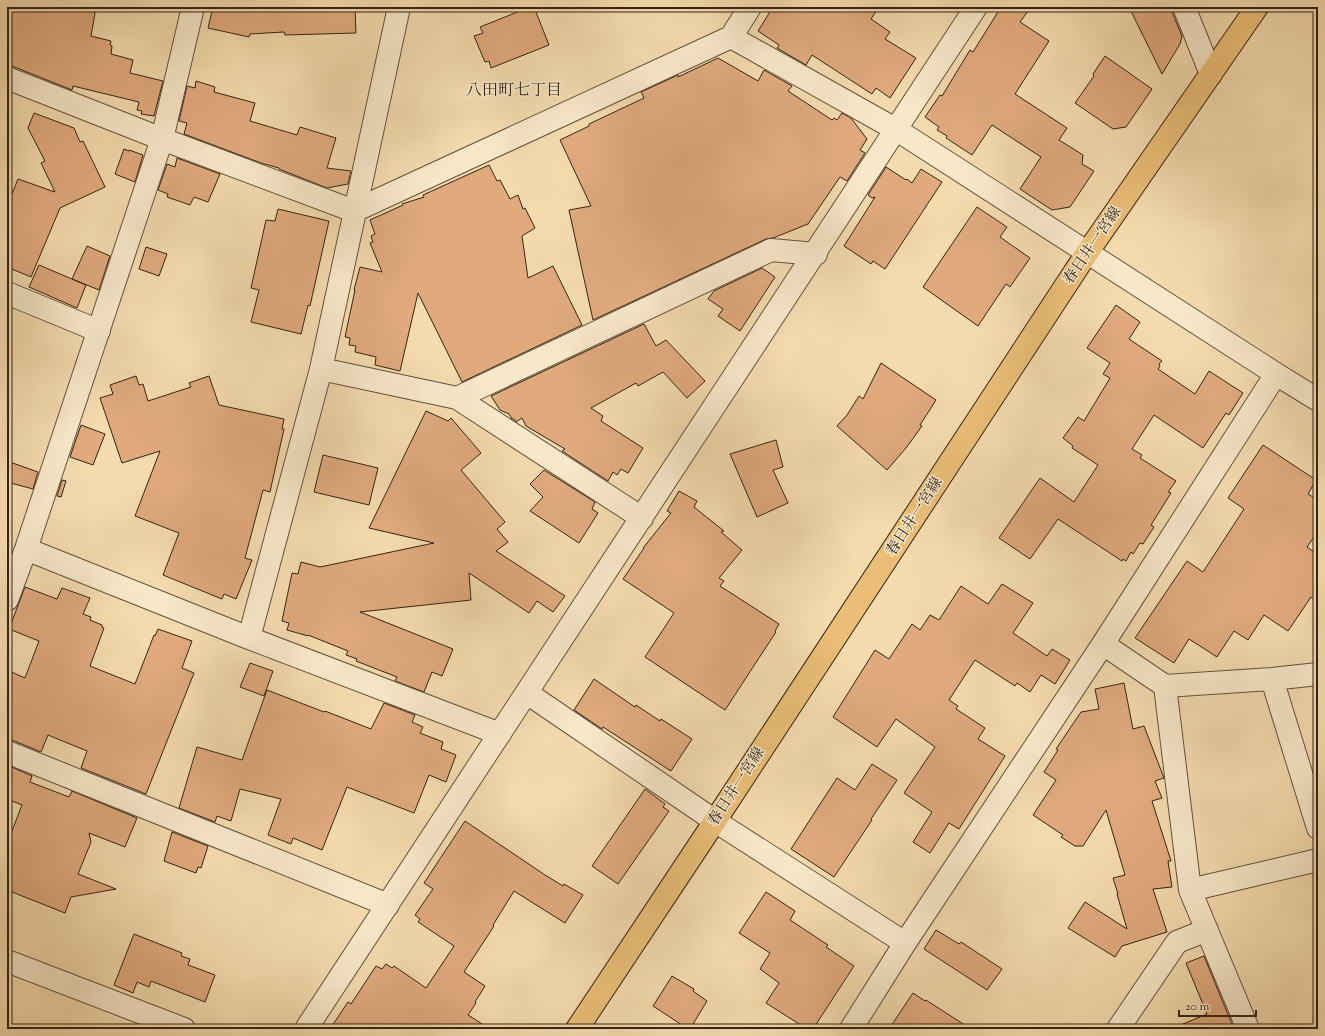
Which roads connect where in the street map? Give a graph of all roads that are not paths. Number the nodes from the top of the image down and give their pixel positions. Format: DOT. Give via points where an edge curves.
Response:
graph roads {
  1 [pos="193,7"];
  2 [pos="400,7"];
  3 [pos="750,7"];
  4 [pos="976,7"];
  5 [pos="1184,7"];
  6 [pos="1257,7"];
  7 [pos="731,37"];
  8 [pos="1211,74"];
  9 [pos="7,78"];
  10 [pos="897,130"];
  11 [pos="162,139"];
  12 [pos="354,211"];
  13 [pos="1088,253"];
  14 [pos="816,254"];
  15 [pos="7,293"];
  16 [pos="99,331"];
  17 [pos="321,369"];
  18 [pos="1276,374"];
  19 [pos="457,398"];
  20 [pos="1318,400"];
  21 [pos="642,518"];
  22 [pos="26,549"];
  23 [pos="7,600"];
  24 [pos="249,638"];
  25 [pos="1103,644"];
  26 [pos="1318,674"];
  27 [pos="1272,679"];
  28 [pos="1165,686"];
  29 [pos="527,693"];
  30 [pos="500,734"];
  31 [pos="7,752"];
  32 [pos="715,821"];
  33 [pos="1318,828"];
  34 [pos="1318,860"];
  35 [pos="1190,890"];
  36 [pos="388,905"];
  37 [pos="1207,930"];
  38 [pos="905,943"];
  39 [pos="7,961"];
  40 [pos="855,1028"];
  41 [pos="184,1029"];
  42 [pos="306,1029"];
  43 [pos="577,1029"];
  44 [pos="1118,1029"];
  45 [pos="1248,1029"];
  1 -- 11 [label="street"];
  2 -- 12 [label="street"];
  3 -- 7 [label="street"];
  4 -- 10 [label="street"];
  5 -- 8 [label="street"];
  6 -- 8 [label="main road, 春日井一宮線"];
  7 -- 10 [label="street"];
  7 -- 12 [label="street"];
  8 -- 13 [label="main road, 春日井一宮線"];
  9 -- 11 [label="street"];
  10 -- 13 [label="street"];
  10 -- 14 [label="street"];
  11 -- 12 [label="street"];
  11 -- 16 [label="street"];
  12 -- 17 [label="street"];
  13 -- 18 [label="street"];
  13 -- 32 [label="main road, 春日井一宮線"];
  14 -- 19 [label="street" via="770,250"];
  14 -- 21 [label="street"];
  15 -- 16 [label="street"];
  16 -- 22 [label="street"];
  17 -- 19 [label="street"];
  17 -- 24 [label="street"];
  18 -- 20 [label="street"];
  18 -- 25 [label="street"];
  19 -- 21 [label="street"];
  21 -- 29 [label="street"];
  22 -- 23 [label="street"];
  22 -- 24 [label="street"];
  24 -- 30 [label="street"];
  25 -- 28 [label="street"];
  25 -- 38 [label="street"];
  26 -- 27 [label="street"];
  27 -- 28 [label="street"];
  27 -- 33 [label="street"];
  28 -- 35 [label="street"];
  29 -- 30 [label="street"];
  29 -- 32 [label="street"];
  30 -- 36 [label="street"];
  31 -- 36 [label="street"];
  32 -- 38 [label="street"];
  32 -- 43 [label="main road, 春日井一宮線"];
  34 -- 35 [label="street"];
  35 -- 37 [label="street"];
  36 -- 42 [label="street"];
  37 -- 44 [label="street" via="1177,942"];
  37 -- 45 [label="street"];
  38 -- 40 [label="street"];
  39 -- 41 [label="street"];
}
